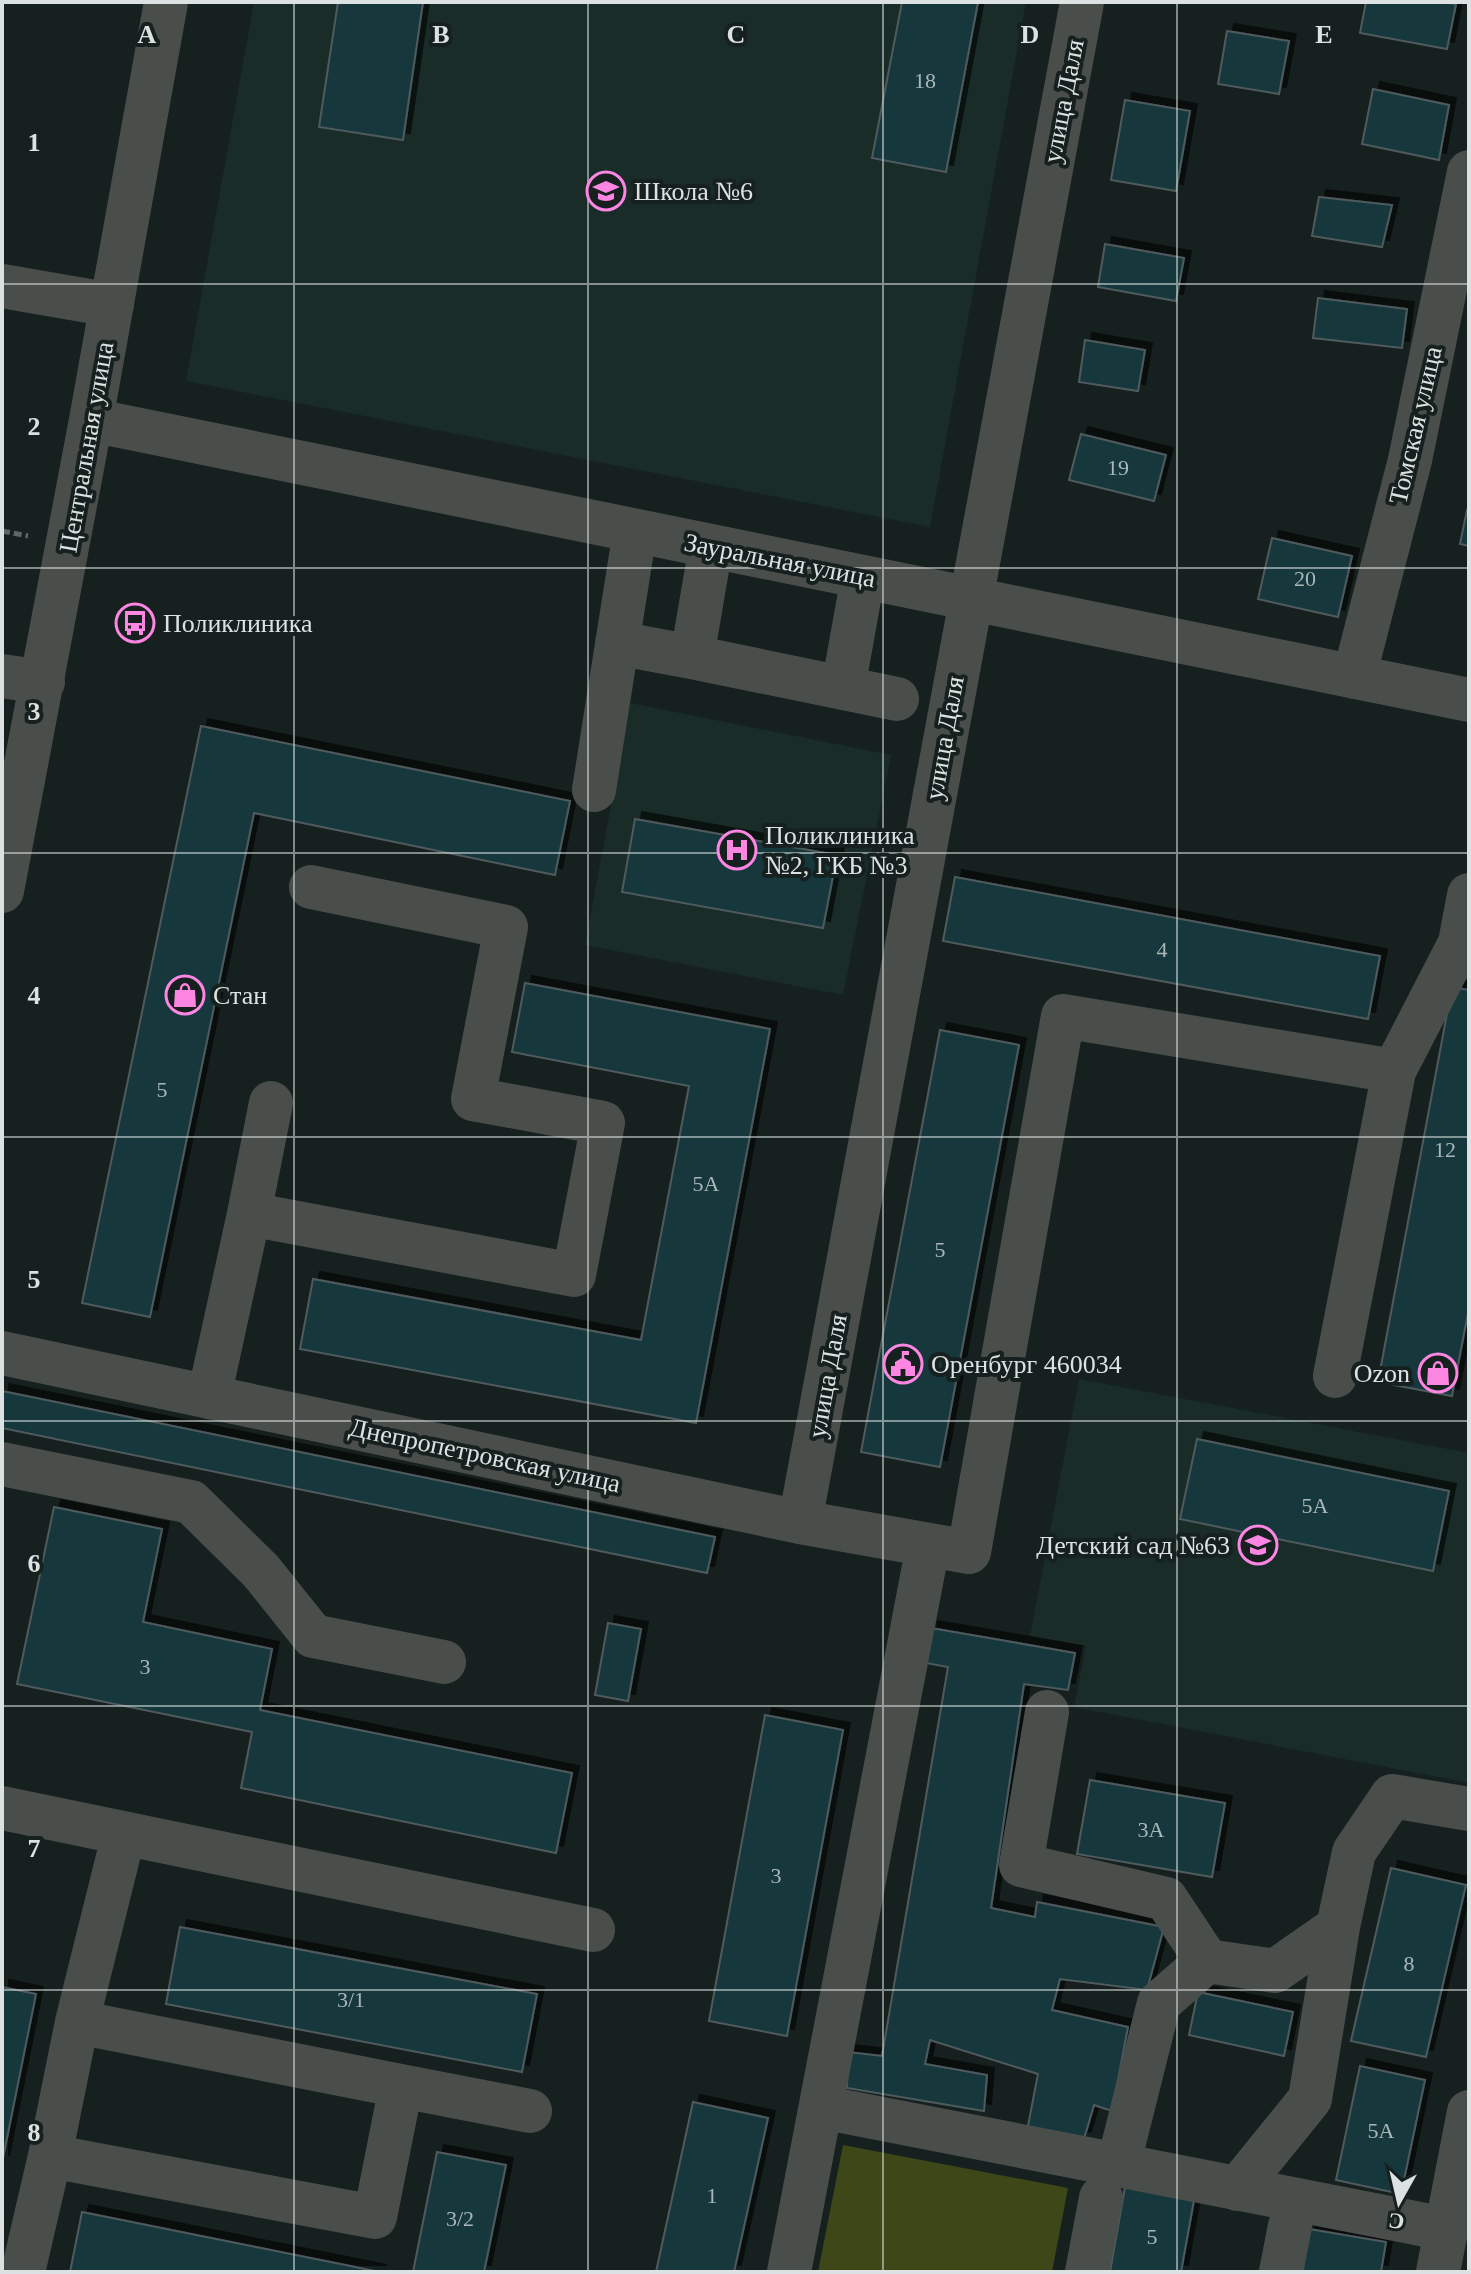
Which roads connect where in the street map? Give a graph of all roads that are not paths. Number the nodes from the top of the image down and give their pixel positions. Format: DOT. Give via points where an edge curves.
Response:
graph roads {
  1 [pos="166,2"];
  2 [pos="1082,2"];
  3 [pos="1469,172"];
  4 [pos="2,286"];
  5 [pos="112,305"];
  6 [pos="91,420"];
  7 [pos="635,531"];
  8 [pos="711,546"];
  9 [pos="863,577"];
  10 [pos="970,599"];
  11 [pos="617,643"];
  12 [pos="692,657"];
  13 [pos="1354,677"];
  14 [pos="22,679"];
  15 [pos="843,688"];
  16 [pos="897,699"];
  17 [pos="1469,700"];
  18 [pos="594,790"];
  19 [pos="311,887"];
  20 [pos="2,891"];
  21 [pos="1469,895"];
  22 [pos="1464,944"];
  23 [pos="1394,1071"];
  24 [pos="271,1103"];
  25 [pos="249,1214"];
  26 [pos="2,1353"];
  27 [pos="1335,1376"];
  28 [pos="209,1397"];
  29 [pos="2,1464"];
  30 [pos="800,1522"];
  31 [pos="948,1549"];
  32 [pos="444,1662"];
  33 [pos="1047,1712"];
  34 [pos="2,1808"];
  35 [pos="1469,1809"];
  36 [pos="124,1833"];
  37 [pos="1338,1927"];
  38 [pos="593,1930"];
  39 [pos="1207,1961"];
  40 [pos="77,2022"];
  41 [pos="401,2086"];
  42 [pos="821,2107"];
  43 [pos="530,2111"];
  44 [pos="1469,2112"];
  45 [pos="50,2156"];
  46 [pos="1110,2182"];
  47 [pos="1237,2189"];
  48 [pos="1290,2226"];
  49 [pos="1446,2229"];
  50 [pos="23,2272"];
  51 [pos="789,2272"];
  52 [pos="1087,2272"];
  53 [pos="1281,2272"];
  54 [pos="1438,2272"];
  1 -- 5 [label="street, Центральная улица"];
  2 -- 10 [label="street, улица Даля"];
  3 -- 13 [label="street, Томская улица" via="1410,460"];
  4 -- 5 [label="street"];
  5 -- 6 [label="street, Центральная улица"];
  6 -- 7 [label="street, Зауральная улица"];
  6 -- 14 [label="street, Центральная улица"];
  7 -- 8 [label="street, Зауральная улица"];
  7 -- 11 [label="street"];
  8 -- 9 [label="street, Зауральная улица"];
  8 -- 12 [label="street"];
  9 -- 10 [label="street, Зауральная улица"];
  9 -- 15 [label="street"];
  10 -- 13 [label="street, Зауральная улица"];
  10 -- 30 [label="street, улица Даля"];
  11 -- 12 [label="street"];
  11 -- 18 [label="street"];
  12 -- 15 [label="street"];
  13 -- 17 [label="street, Зауральная улица"];
  14 -- 20 [label="street, Центральная улица"];
  15 -- 16 [label="street"];
  19 -- 25 [label="street" via="506,927 473,1099 603,1123 574,1275"];
  21 -- 22 [label="street"];
  22 -- 23 [label="street"];
  23 -- 27 [label="street"];
  23 -- 31 [label="street" via="1063,1016"];
  24 -- 25 [label="street"];
  25 -- 28 [label="street"];
  26 -- 28 [label="street, Днепропетровская улица"];
  28 -- 30 [label="street, Днепропетровская улица"];
  29 -- 32 [label="street" via="191,1502 261,1571 313,1636"];
  30 -- 31 [label="street, Днепропетровская улица"];
  31 -- 42 [label="street"];
  33 -- 39 [label="street" via="1021,1865 1166,1899"];
  34 -- 36 [label="street"];
  35 -- 37 [label="street" via="1392,1796 1354,1852"];
  36 -- 38 [label="street"];
  36 -- 40 [label="street"];
  37 -- 39 [label="street" via="1275,1971"];
  37 -- 47 [label="street" via="1310,2099"];
  39 -- 46 [label="street" via="1159,2003"];
  40 -- 41 [label="street"];
  40 -- 45 [label="street"];
  41 -- 43 [label="street"];
  41 -- 45 [label="street" via="375,2217"];
  42 -- 46 [label="street"];
  42 -- 51 [label="street"];
  44 -- 49 [label="street"];
  45 -- 50 [label="street"];
  46 -- 47 [label="street"];
  46 -- 52 [label="street"];
  47 -- 49 [label="street"];
  48 -- 53 [label="street"];
  49 -- 54 [label="street"];
}
